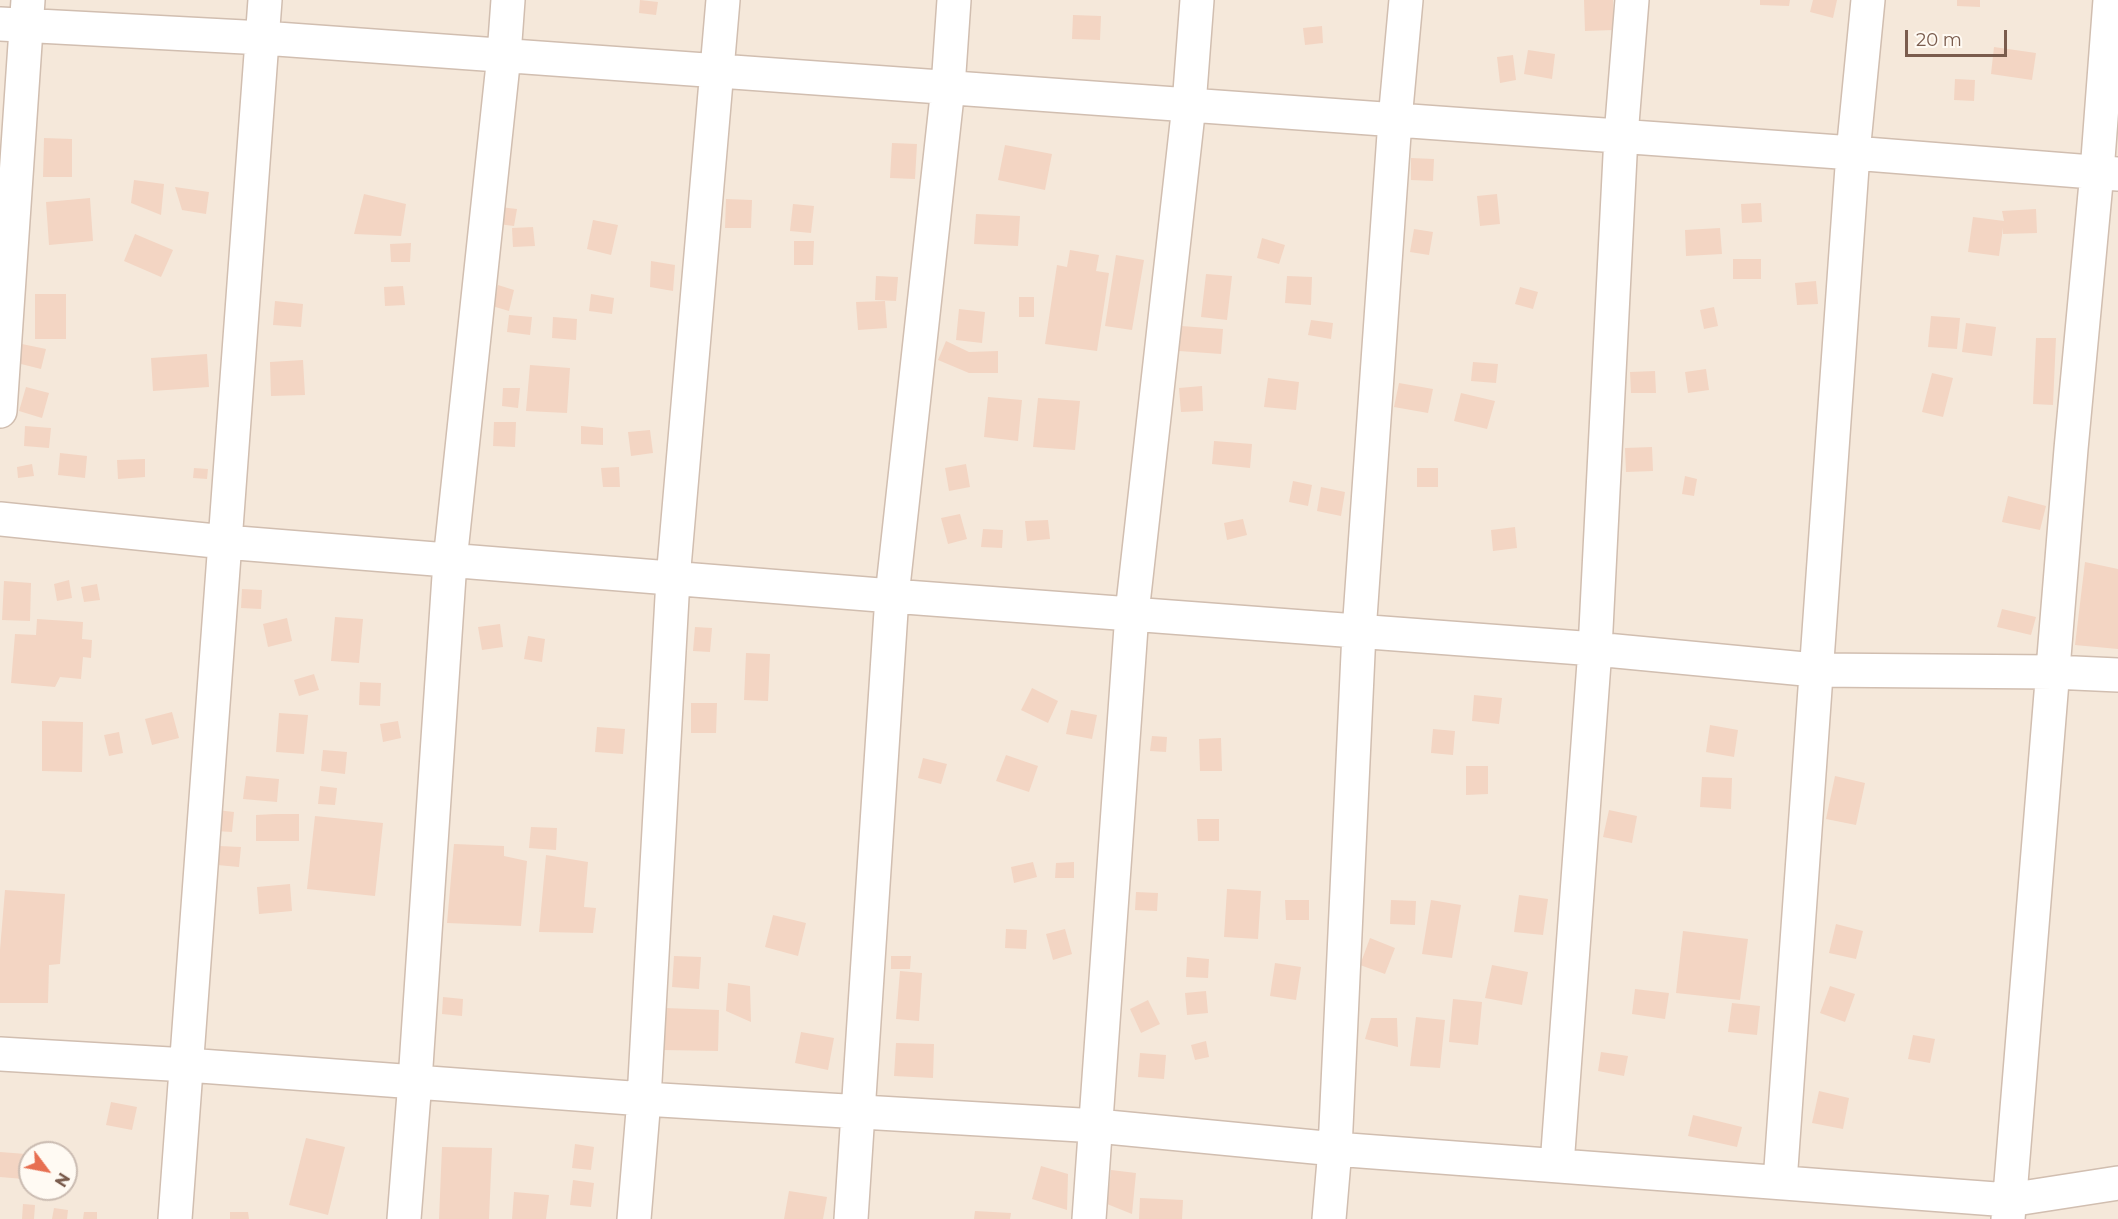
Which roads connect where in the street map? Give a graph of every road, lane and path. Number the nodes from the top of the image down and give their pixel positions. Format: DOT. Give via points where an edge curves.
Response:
graph roads {
  1 [pos="265,0"];
  2 [pos="508,0"];
  3 [pos="723,0"];
  4 [pos="954,0"];
  5 [pos="1197,0"];
  6 [pos="1406,0"];
  7 [pos="1632,0"];
  8 [pos="1868,0"];
  9 [pos="2110,0"];
  10 [pos="18,17"];
  11 [pos="263,38"];
  12 [pos="504,55"];
  13 [pos="717,71"];
  14 [pos="948,87"];
  15 [pos="1189,105"];
  16 [pos="1395,120"];
  17 [pos="1621,136"];
  18 [pos="1853,153"];
  19 [pos="2108,173"];
  20 [pos="0,411"];
  21 [pos="0,519"];
  22 [pos="225,542"];
  23 [pos="450,561"];
  24 [pos="673,579"];
  25 [pos="892,596"];
  26 [pos="1132,613"];
  27 [pos="1359,632"];
  28 [pos="1595,649"];
  29 [pos="1815,670"];
  30 [pos="2053,672"];
  31 [pos="2118,675"];
  32 [pos="0,1054"];
  33 [pos="186,1065"];
  34 [pos="415,1081"];
  35 [pos="644,1099"];
  36 [pos="859,1113"];
  37 [pos="1096,1126"];
  38 [pos="1335,1149"];
  39 [pos="1557,1165"];
  40 [pos="1780,1182"];
  41 [pos="2118,1183"];
  42 [pos="2008,1210"];
  43 [pos="175,1219"];
  44 [pos="404,1219"];
  45 [pos="634,1219"];
  46 [pos="851,1219"];
  47 [pos="1089,1219"];
  48 [pos="1329,1219"];
  1 -- 11 [label="street"];
  2 -- 12 [label="street"];
  3 -- 13 [label="street"];
  4 -- 14 [label="street"];
  5 -- 15 [label="street"];
  6 -- 16 [label="street"];
  7 -- 17 [label="street"];
  8 -- 18 [label="street"];
  9 -- 19 [label="street"];
  10 -- 11 [label="street"];
  10 -- 20 [label="street"];
  11 -- 12 [label="street"];
  11 -- 22 [label="street"];
  12 -- 13 [label="street"];
  12 -- 23 [label="street"];
  13 -- 14 [label="street"];
  13 -- 24 [label="street"];
  14 -- 15 [label="street"];
  14 -- 25 [label="street"];
  15 -- 16 [label="street"];
  15 -- 26 [label="street"];
  16 -- 17 [label="street"];
  16 -- 27 [label="street"];
  17 -- 18 [label="street"];
  17 -- 28 [label="street"];
  18 -- 19 [label="street"];
  18 -- 29 [label="street"];
  19 -- 30 [label="street" via="2071,449"];
  21 -- 22 [label="street"];
  22 -- 23 [label="street"];
  22 -- 33 [label="street"];
  23 -- 24 [label="street"];
  23 -- 34 [label="street"];
  24 -- 25 [label="street"];
  24 -- 35 [label="street"];
  25 -- 26 [label="street"];
  25 -- 36 [label="street"];
  26 -- 27 [label="street"];
  26 -- 37 [label="street"];
  27 -- 28 [label="street"];
  27 -- 38 [label="street"];
  28 -- 29 [label="street"];
  28 -- 39 [label="street"];
  29 -- 30 [label="street"];
  29 -- 40 [label="street"];
  30 -- 31 [label="street"];
  30 -- 42 [label="street"];
  32 -- 33 [label="street"];
  33 -- 34 [label="street"];
  33 -- 43 [label="street"];
  34 -- 35 [label="street"];
  34 -- 44 [label="street"];
  35 -- 36 [label="street"];
  35 -- 45 [label="street"];
  36 -- 37 [label="street"];
  36 -- 46 [label="street"];
  37 -- 38 [label="street"];
  37 -- 47 [label="street"];
  38 -- 39 [label="street"];
  38 -- 48 [label="street"];
  39 -- 40 [label="street"];
  40 -- 42 [label="street"];
  41 -- 42 [label="street"];
}
